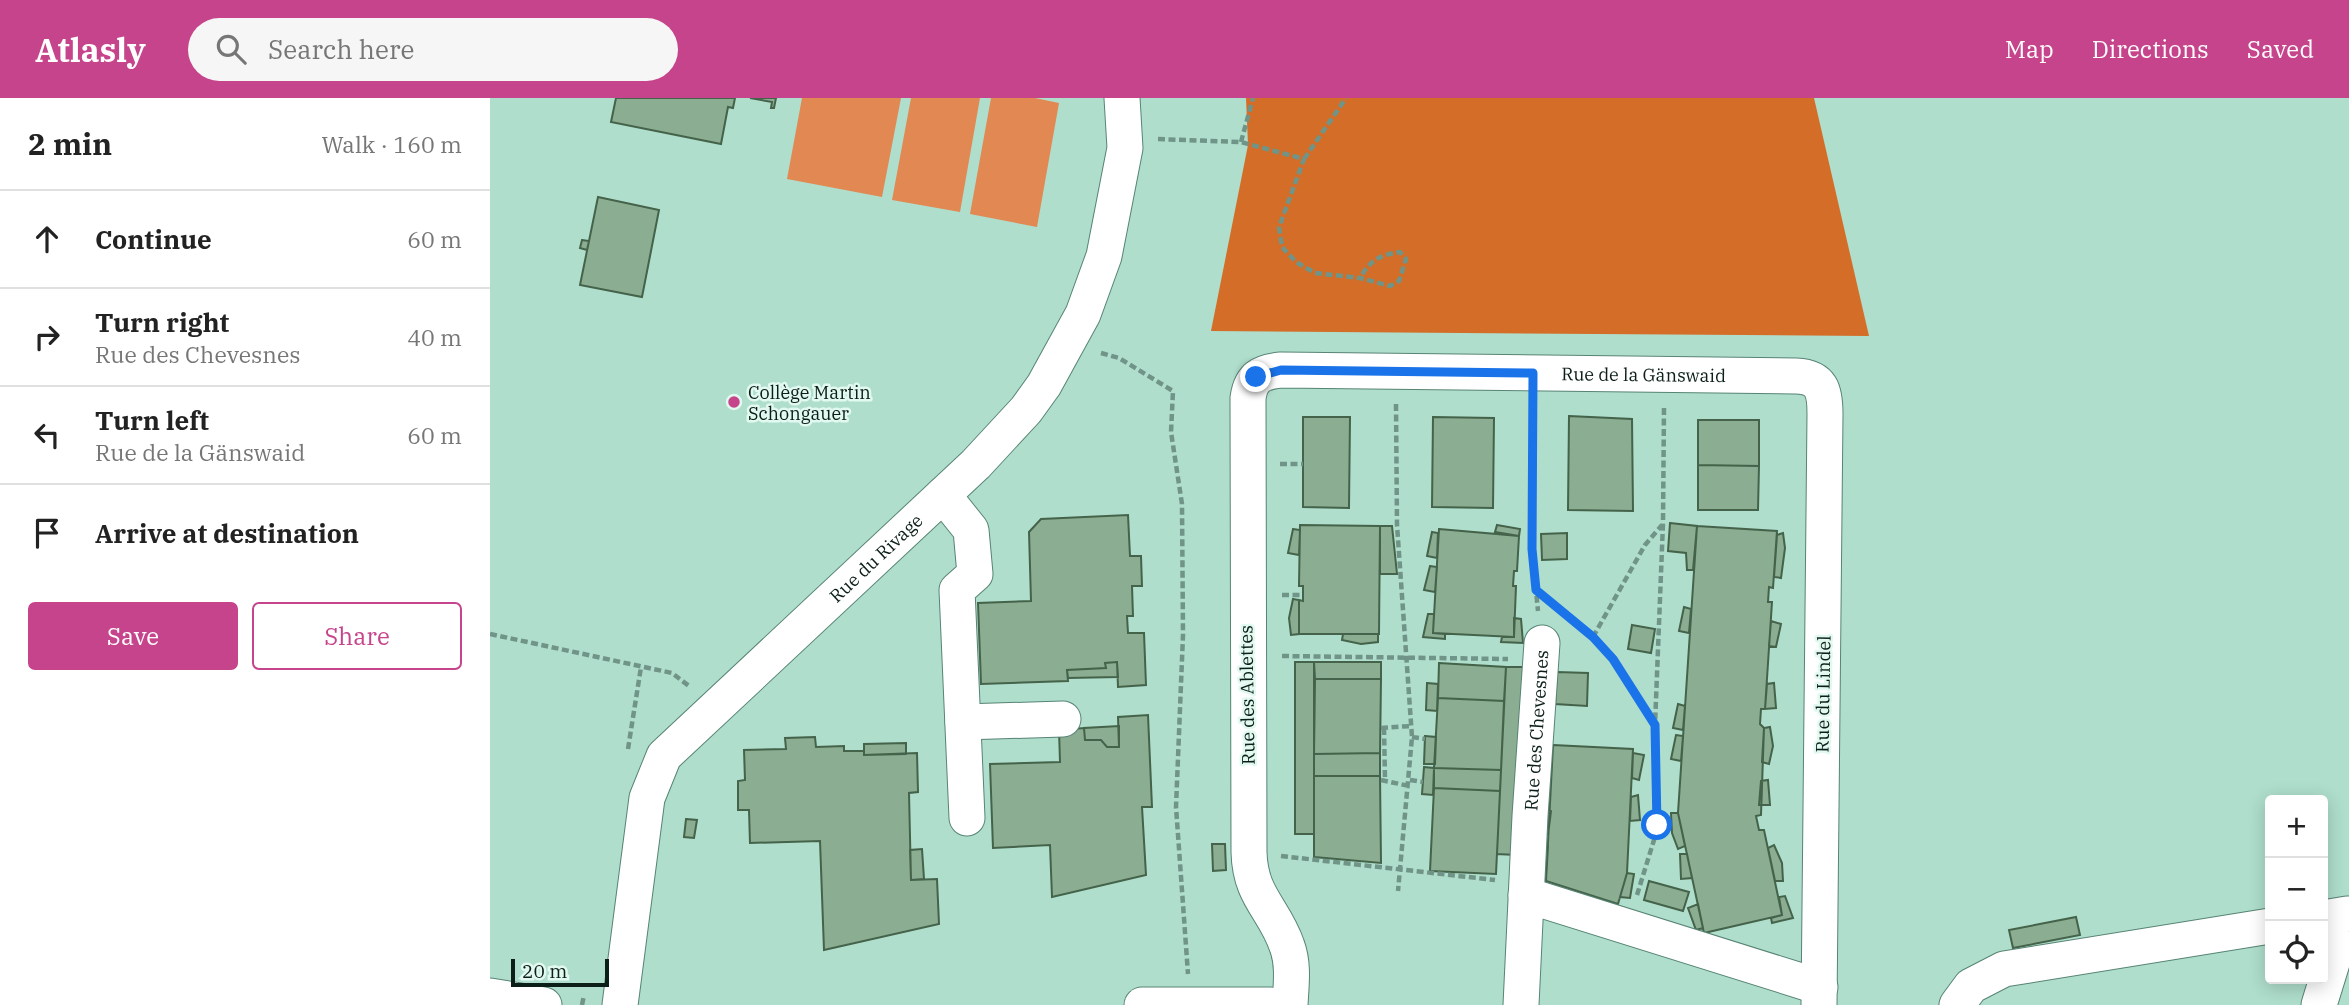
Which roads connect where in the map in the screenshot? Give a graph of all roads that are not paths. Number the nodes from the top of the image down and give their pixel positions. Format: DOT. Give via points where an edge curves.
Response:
graph roads {
  1 [pos="1122,98"];
  2 [pos="1256,377"];
  3 [pos="1820,384"];
  4 [pos="943,495"];
  5 [pos="1543,651"];
  6 [pos="1063,719"];
  7 [pos="963,722"];
  8 [pos="967,818"];
  9 [pos="1527,889"];
  10 [pos="2328,917"];
  11 [pos="2265,927"];
  12 [pos="490,996"];
  13 [pos="1820,996"];
  14 [pos="544,1005"];
  15 [pos="620,1005"];
  16 [pos="1142,1005"];
  17 [pos="1270,1005"];
  18 [pos="1290,1005"];
  19 [pos="1521,1005"];
  20 [pos="1957,1005"];
  21 [pos="2319,1005"];
  1 -- 4 [label="street, Rue du Rivage" via="1125,148 1104,256 1074,333 1026,410"];
  2 -- 3 [label="street, Rue de la Gänswaid" via="1281,370 1533,373 1807,377"];
  2 -- 18 [label="street, Rue des Ablettes" via="1248,397 1249,852 1252,884 1288,947"];
  3 -- 13 [label="street, Rue du Lindel" via="1825,414"];
  4 -- 7 [label="street" via="971,530 975,574 957,590"];
  4 -- 15 [label="street, Rue du Rivage" via="664,756 647,798"];
  5 -- 9 [label="street, Rue des Chevesnes"];
  6 -- 7 [label="street"];
  7 -- 8 [label="street"];
  9 -- 13 [label="street"];
  9 -- 19 [label="street, Rue des Chevesnes"];
  10 -- 21 [label="street" via="2347,914"];
  11 -- 20 [label="street" via="2004,969 1971,986"];
  12 -- 14 [label="street"];
  16 -- 17 [label="street"];
}
